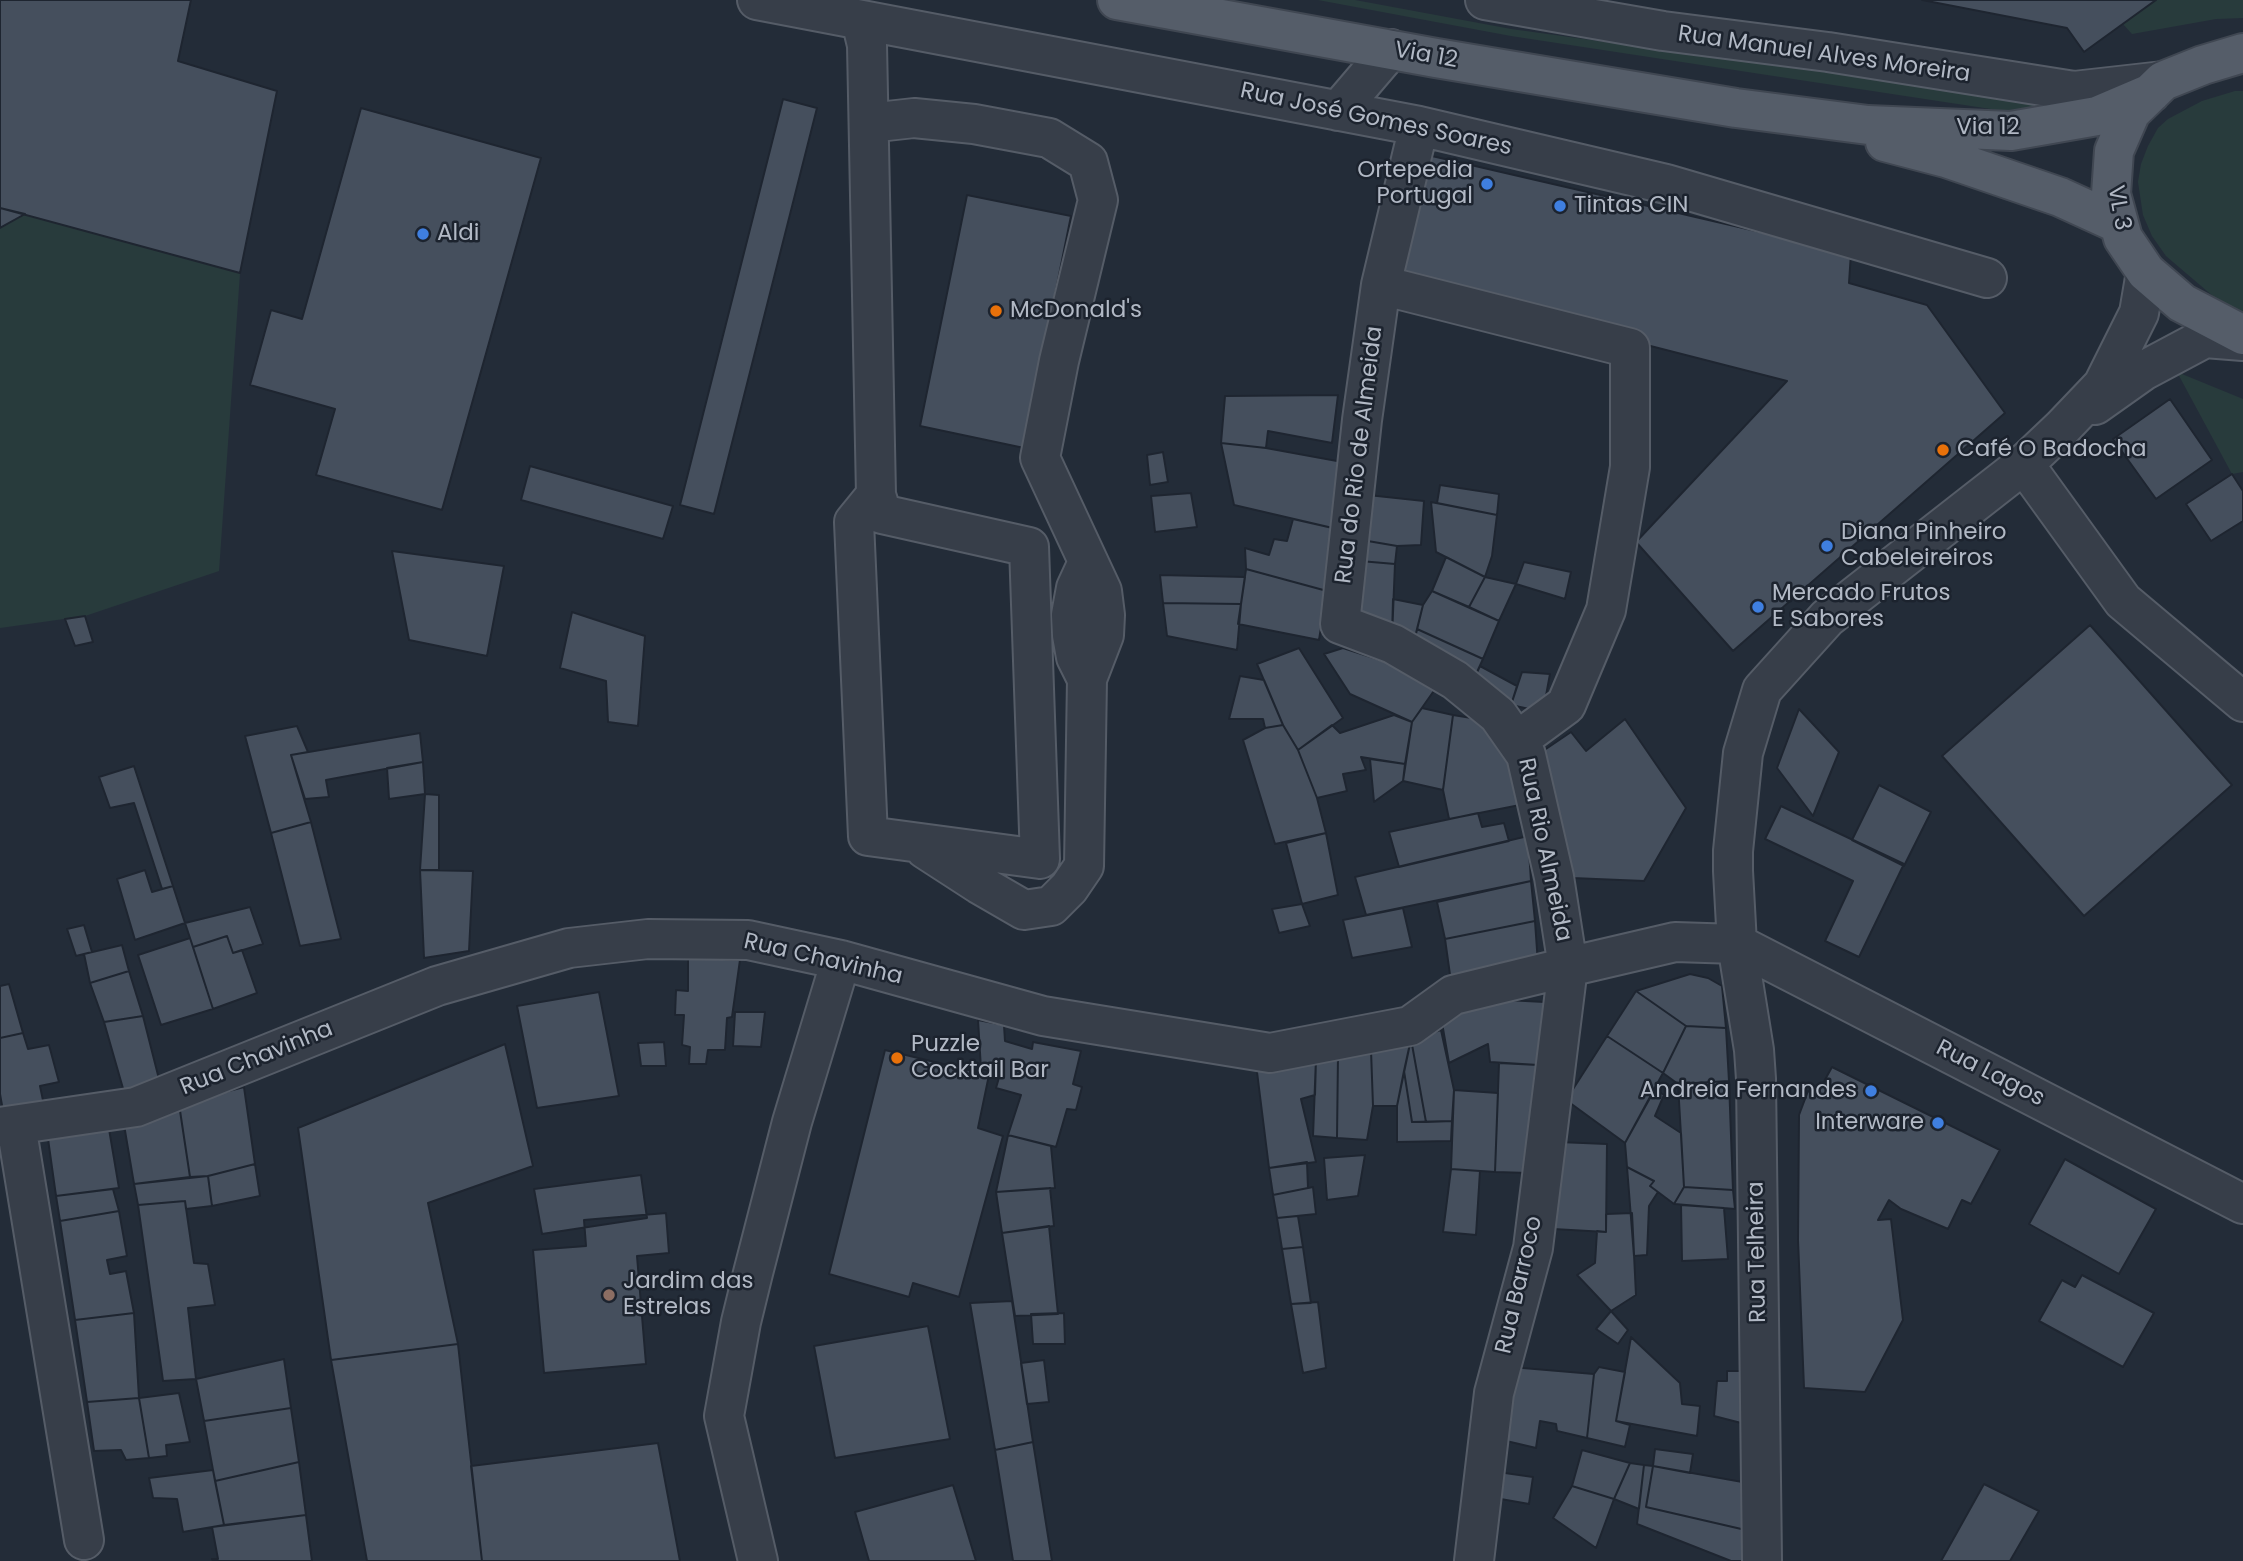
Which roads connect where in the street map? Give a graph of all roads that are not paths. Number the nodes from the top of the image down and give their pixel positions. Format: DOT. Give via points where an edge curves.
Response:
graph roads {
  1 [pos="757,0"];
  2 [pos="1116,0"];
  3 [pos="1492,1"];
  4 [pos="861,20"];
  5 [pos="1391,49"];
  6 [pos="2243,53"];
  7 [pos="2157,88"];
  8 [pos="1736,108"];
  9 [pos="1338,111"];
  10 [pos="869,123"];
  11 [pos="1419,126"];
  12 [pos="2119,224"];
  13 [pos="2146,272"];
  14 [pos="1987,278"];
  15 [pos="1381,285"];
  16 [pos="2243,335"];
  17 [pos="2243,341"];
  18 [pos="2062,428"];
  19 [pos="2024,464"];
  20 [pos="876,495"];
  21 [pos="1340,624"];
  22 [pos="2243,702"];
  23 [pos="1517,741"];
  24 [pos="916,843"];
  25 [pos="1737,944"];
  26 [pos="841,960"];
  27 [pos="1568,967"];
  28 [pos="8,1126"];
  29 [pos="2243,1204"];
  30 [pos="84,1540"];
  31 [pos="758,1561"];
  32 [pos="1474,1561"];
  33 [pos="1762,1561"];
  1 -- 4 [label="street, Rua José Gomes Soares"];
  2 -- 5 [label="main road, Via 12"];
  3 -- 7 [label="street, Rua Manuel Alves Moreira" via="2064,90"];
  4 -- 9 [label="street, Rua José Gomes Soares"];
  4 -- 10 [label="street" via="867,45"];
  5 -- 8 [label="main road, Via 12"];
  5 -- 9 [label="street"];
  6 -- 7 [label="main road, VL 3" via="2203,65"];
  7 -- 8 [label="main road, Via 12" via="2097,116 2011,131 1868,125"];
  7 -- 12 [label="main road, VL 3" via="2131,112 2114,152 2111,194"];
  8 -- 12 [label="main road, Via 12" via="1946,158 2060,197"];
  9 -- 11 [label="street, Rua José Gomes Soares"];
  10 -- 20 [label="street"];
  10 -- 24 [label="street" via="915,118 1049,138 1088,162 1098,200 1040,457 1102,591 1105,615 1104,635 1087,679 1084,866 1051,906 1024,910"];
  11 -- 14 [label="street, Rua José Gomes Soares" via="1666,184"];
  11 -- 15 [label="street, Rua do Rio de Almeida"];
  12 -- 13 [label="main road, VL 3"];
  13 -- 16 [label="main road, VL 3" via="2182,303"];
  13 -- 18 [label="street" via="2139,313 2103,385"];
  15 -- 21 [label="street, Rua do Rio de Almeida"];
  15 -- 23 [label="street" via="1630,348 1630,467 1606,610 1566,705"];
  17 -- 18 [label="street" via="2205,338 2143,371"];
  18 -- 19 [label="street, Rua Telheira"];
  19 -- 22 [label="street" via="2123,601"];
  19 -- 25 [label="street, Rua Telheira" via="1827,618 1762,690 1742,753 1733,851"];
  20 -- 24 [label="street" via="854,522 868,836"];
  20 -- 24 [label="street" via="882,514 1028,547 1040,859"];
  21 -- 23 [label="street, Rua Rio Almeida" via="1394,644 1455,681 1498,715"];
  23 -- 27 [label="street, Rua Rio Almeida" via="1530,768"];
  25 -- 27 [label="street, Rua Chavinha" via="1675,942"];
  25 -- 29 [label="street, Rua Lagos"];
  25 -- 33 [label="street, Rua Telheira" via="1756,1079"];
  26 -- 27 [label="street, Rua Chavinha" via="1043,1016 1270,1053 1410,1026 1453,995"];
  26 -- 28 [label="street, Rua Chavinha" via="748,940 648,939 569,948 437,986 136,1107"];
  26 -- 31 [label="street" via="766,1222 724,1416"];
  27 -- 32 [label="street, Rua Barroco" via="1534,1248 1494,1393"];
  28 -- 30 [label="street"];
}
